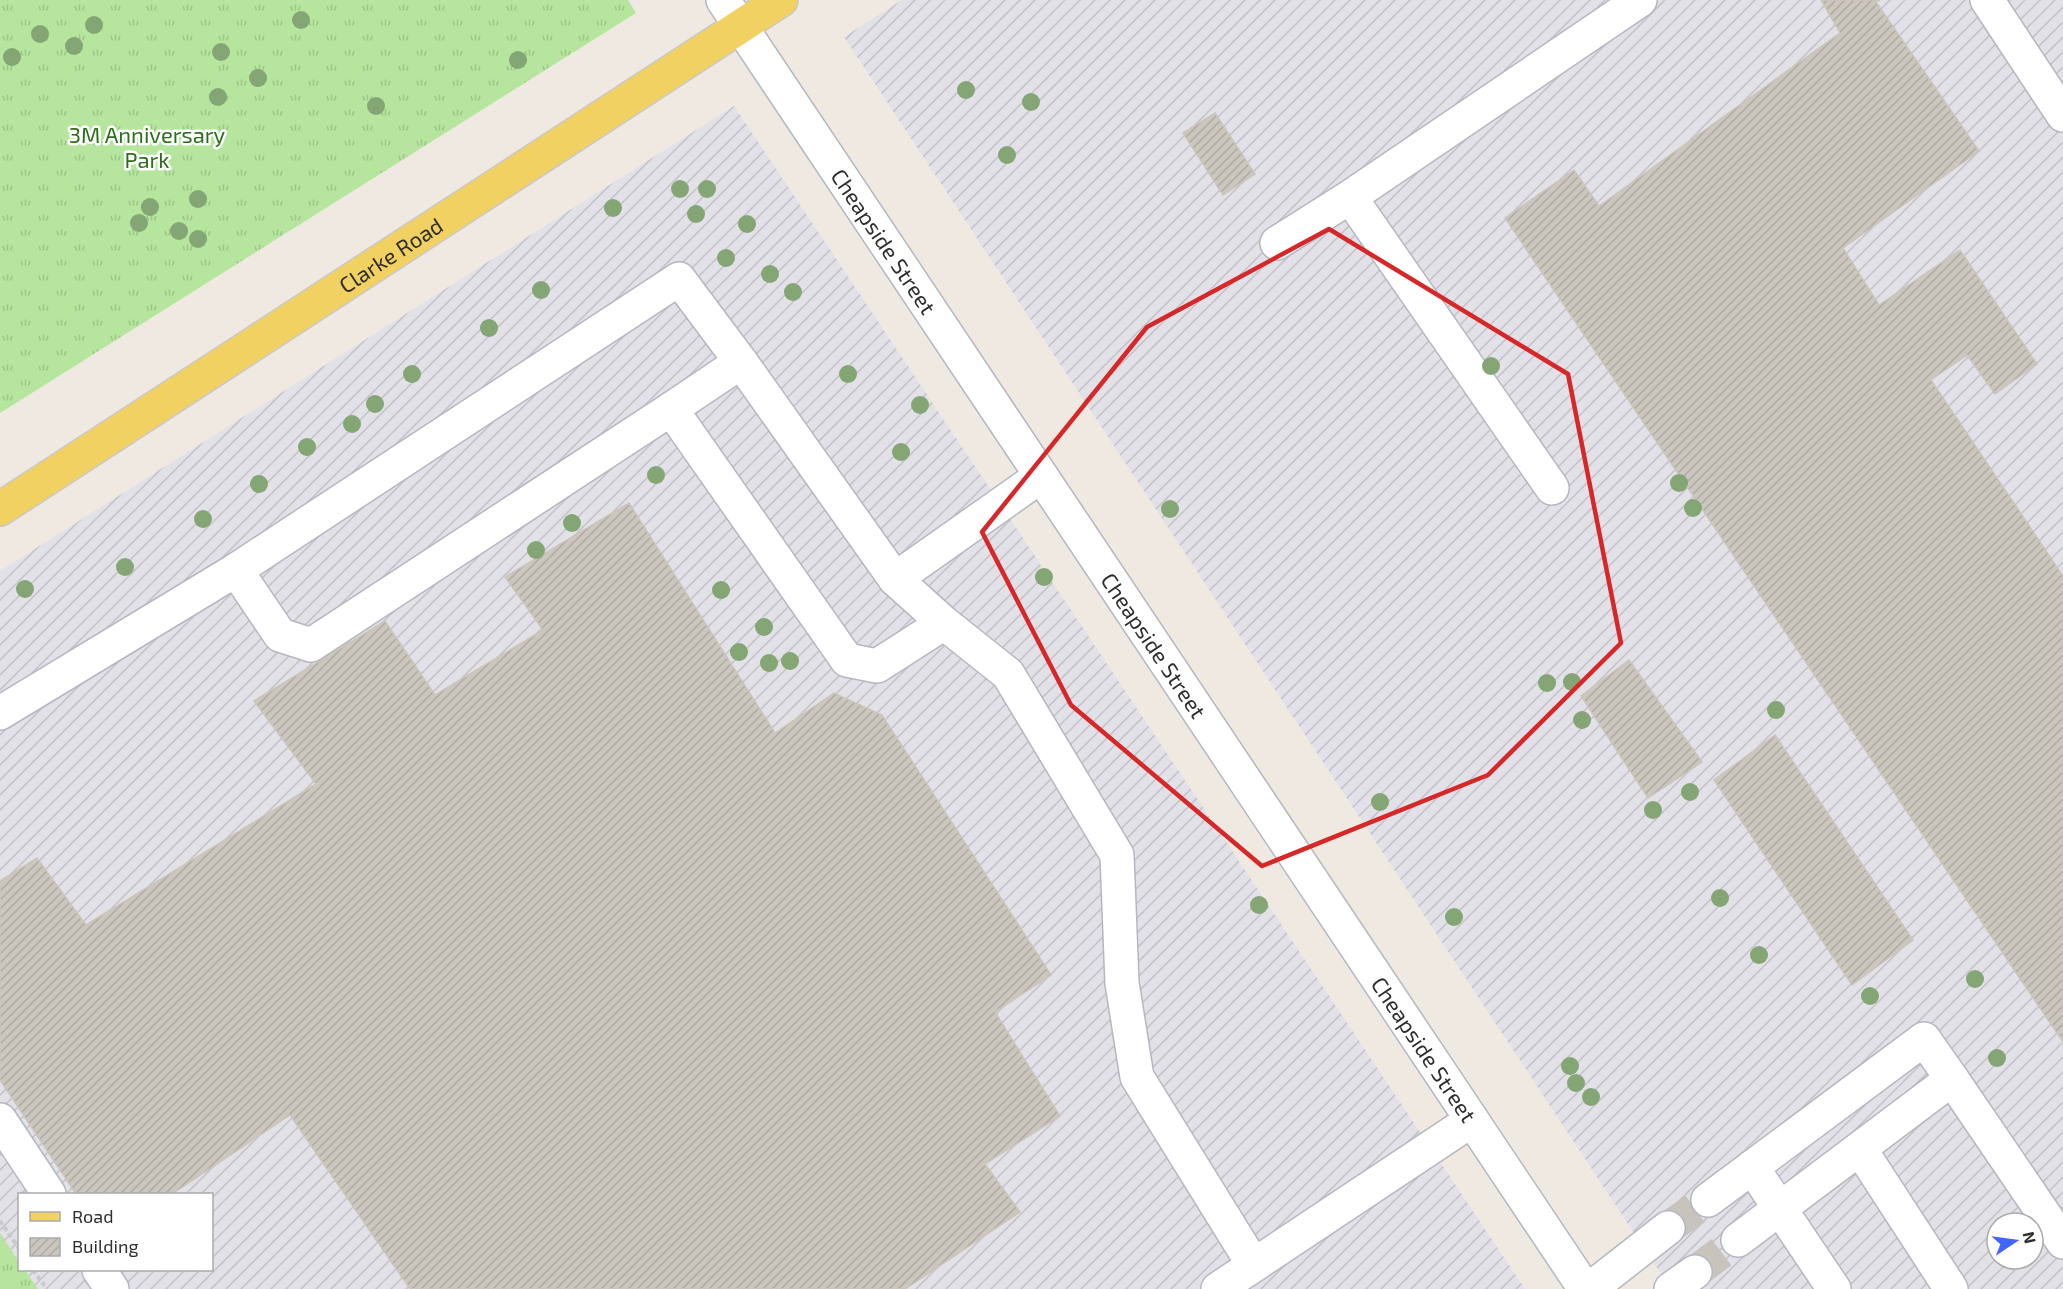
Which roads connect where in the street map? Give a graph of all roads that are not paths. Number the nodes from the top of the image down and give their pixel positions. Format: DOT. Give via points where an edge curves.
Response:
graph roads {
  1 [pos="781,0"];
  2 [pos="1640,0"];
  3 [pos="1987,0"];
  4 [pos="731,13"];
  5 [pos="2063,115"];
  6 [pos="1350,197"];
  7 [pos="1277,243"];
  8 [pos="741,362"];
  9 [pos="671,409"];
  10 [pos="1041,476"];
  11 [pos="1552,488"];
  12 [pos="0,509"];
  13 [pos="236,570"];
  14 [pos="895,579"];
  15 [pos="944,623"];
  16 [pos="0,713"];
  17 [pos="1952,1079"];
  18 [pos="0,1120"];
  19 [pos="1472,1120"];
  20 [pos="1860,1149"];
  21 [pos="1752,1167"];
  22 [pos="48,1193"];
  23 [pos="1708,1200"];
  24 [pos="1780,1209"];
  25 [pos="1668,1228"];
  26 [pos="1738,1240"];
  27 [pos="2063,1242"];
  28 [pos="1253,1264"];
  29 [pos="100,1271"];
  30 [pos="112,1289"];
  31 [pos="1218,1289"];
  32 [pos="1588,1289"];
  33 [pos="1834,1289"];
  34 [pos="1951,1289"];
  1 -- 4 [label="main road, Clarke Road"];
  2 -- 6 [label="street"];
  3 -- 5 [label="street"];
  4 -- 10 [label="street, Cheapside Street"];
  4 -- 12 [label="main road, Clarke Road"];
  6 -- 7 [label="street"];
  6 -- 11 [label="street"];
  8 -- 9 [label="street"];
  8 -- 13 [label="street" via="679,279"];
  8 -- 14 [label="street"];
  9 -- 13 [label="street" via="311,645 280,635"];
  9 -- 15 [label="street" via="847,660 877,666"];
  10 -- 14 [label="street"];
  10 -- 19 [label="street, Cheapside Street"];
  13 -- 16 [label="street"];
  14 -- 15 [label="street"];
  15 -- 28 [label="street" via="1008,674 1117,855 1122,983 1137,1077"];
  17 -- 20 [label="street"];
  17 -- 21 [label="street" via="1924,1039"];
  17 -- 27 [label="street"];
  18 -- 22 [label="street"];
  19 -- 28 [label="street"];
  19 -- 32 [label="street, Cheapside Street"];
  20 -- 24 [label="street"];
  20 -- 34 [label="street"];
  21 -- 23 [label="street"];
  21 -- 24 [label="street"];
  24 -- 26 [label="street"];
  24 -- 33 [label="street"];
  25 -- 32 [label="street"];
  28 -- 31 [label="street"];
  29 -- 30 [label="street"];
}
